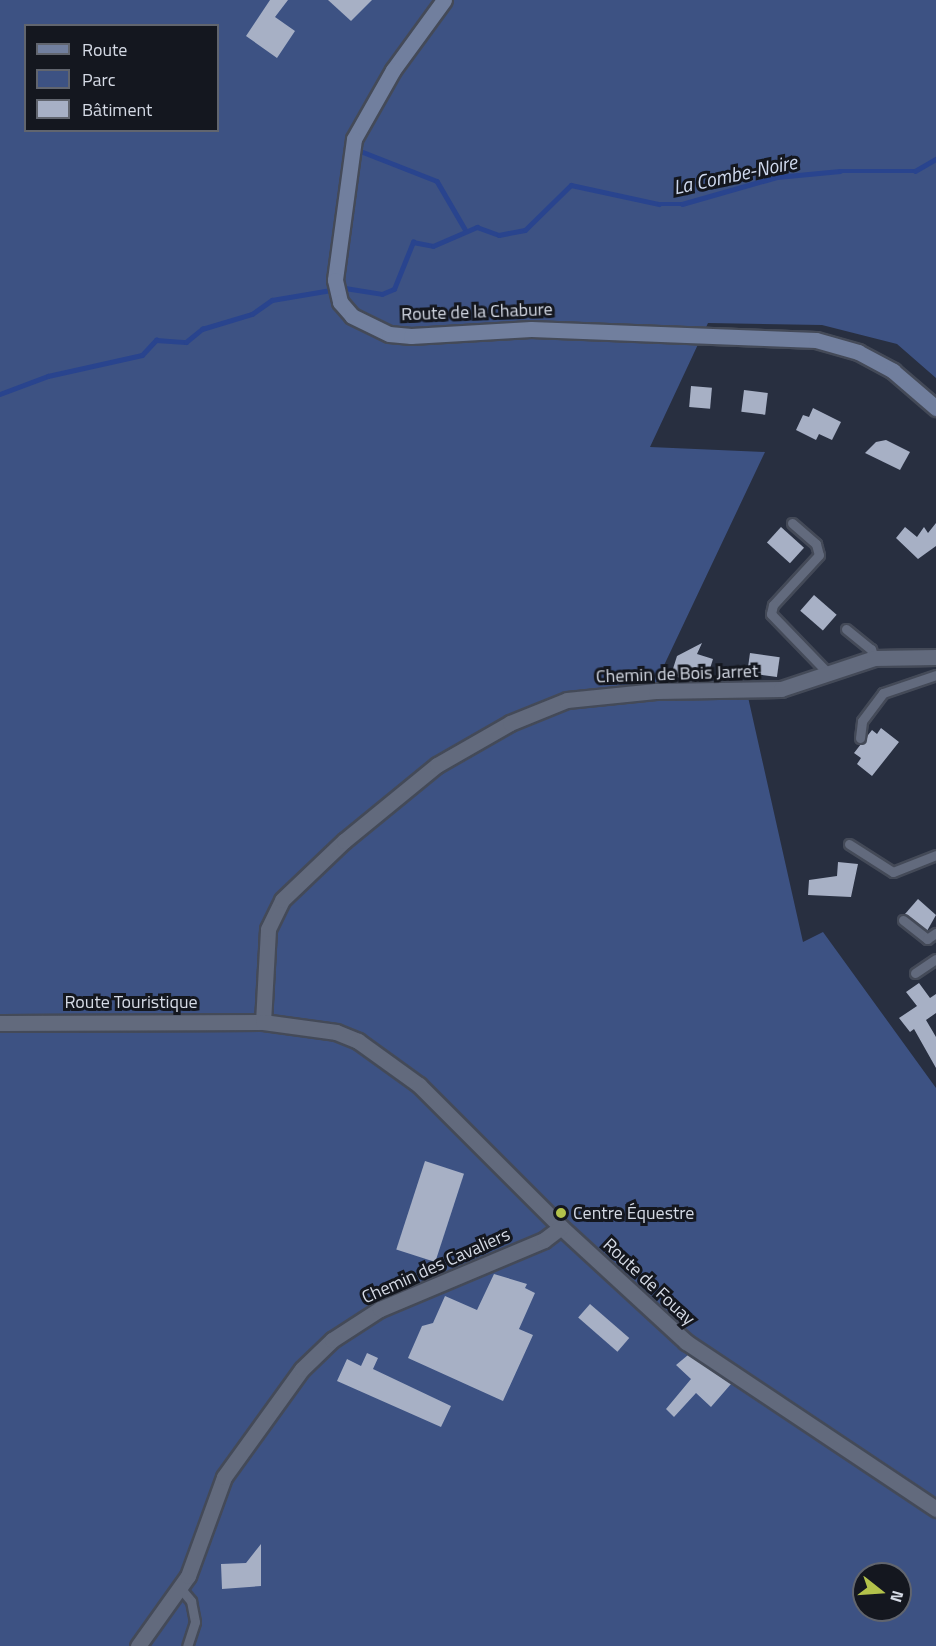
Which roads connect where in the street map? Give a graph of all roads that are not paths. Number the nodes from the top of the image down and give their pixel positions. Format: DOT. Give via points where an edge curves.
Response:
graph roads {
  1 [pos="444,0"];
  2 [pos="936,408"];
  3 [pos="792,523"];
  4 [pos="846,629"];
  5 [pos="936,657"];
  6 [pos="874,658"];
  7 [pos="830,675"];
  8 [pos="936,675"];
  9 [pos="860,738"];
  10 [pos="849,844"];
  11 [pos="936,855"];
  12 [pos="903,920"];
  13 [pos="936,933"];
  14 [pos="936,959"];
  15 [pos="915,973"];
  16 [pos="262,1022"];
  17 [pos="0,1023"];
  18 [pos="561,1227"];
  19 [pos="936,1509"];
  20 [pos="181,1589"];
  21 [pos="138,1646"];
  22 [pos="187,1646"];
  1 -- 2 [label="main road, Route de la Chabure" via="381,89 354,139 335,280 340,302 352,316 389,334 411,336 531,328 816,340 858,352 893,370"];
  3 -- 7 [label="lane" via="816,544 819,555 774,605 771,615"];
  4 -- 6 [label="lane" via="871,649"];
  5 -- 6 [label="street, Chemin de Bois Jarret"];
  6 -- 7 [label="street, Chemin de Bois Jarret"];
  7 -- 16 [label="street, Chemin de Bois Jarret" via="782,689 656,691 567,700 510,723 437,765 344,841 282,900 268,929"];
  8 -- 9 [label="lane" via="883,693 861,721"];
  10 -- 11 [label="lane" via="893,872"];
  12 -- 13 [label="lane" via="927,939"];
  14 -- 15 [label="lane"];
  16 -- 17 [label="street, Route Touristique"];
  16 -- 18 [label="street, Route de Fouay" via="336,1032 380,1053 461,1124"];
  18 -- 19 [label="street, Route de Fouay" via="686,1342 764,1398"];
  18 -- 20 [label="street, Chemin des Cavaliers" via="544,1240 380,1309 332,1340 302,1369 224,1477"];
  20 -- 21 [label="street, Chemin des Cavaliers"];
  20 -- 22 [label="lane" via="191,1601 195,1622"];
}
